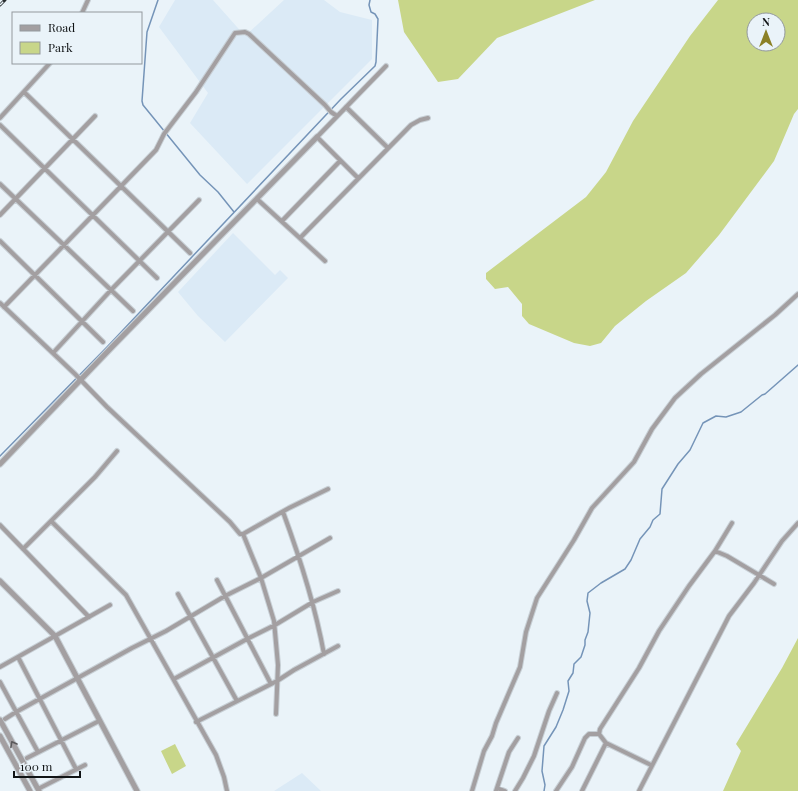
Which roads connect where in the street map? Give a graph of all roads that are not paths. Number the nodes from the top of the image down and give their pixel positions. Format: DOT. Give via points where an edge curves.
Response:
graph roads {
  1 [pos="88,0"];
  2 [pos="82,12"];
  3 [pos="49,64"];
  4 [pos="386,66"];
  5 [pos="24,92"];
  6 [pos="346,107"];
  7 [pos="96,116"];
  8 [pos="337,116"];
  9 [pos="0,118"];
  10 [pos="428,118"];
  11 [pos="0,125"];
  12 [pos="317,137"];
  13 [pos="73,140"];
  14 [pos="388,148"];
  15 [pos="340,161"];
  16 [pos="45,169"];
  17 [pos="358,178"];
  18 [pos="0,184"];
  19 [pos="121,186"];
  20 [pos="16,199"];
  21 [pos="258,199"];
  22 [pos="199,200"];
  23 [pos="0,215"];
  24 [pos="92,215"];
  25 [pos="282,221"];
  26 [pos="168,232"];
  27 [pos="300,238"];
  28 [pos="0,241"];
  29 [pos="64,245"];
  30 [pos="190,253"];
  31 [pos="325,260"];
  32 [pos="140,261"];
  33 [pos="35,275"];
  34 [pos="157,278"];
  35 [pos="111,290"];
  36 [pos="798,294"];
  37 [pos="0,303"];
  38 [pos="4,307"];
  39 [pos="133,311"];
  40 [pos="82,321"];
  41 [pos="104,342"];
  42 [pos="53,353"];
  43 [pos="78,377"];
  44 [pos="117,451"];
  45 [pos="0,464"];
  46 [pos="328,488"];
  47 [pos="283,512"];
  48 [pos="51,521"];
  49 [pos="732,523"];
  50 [pos="798,523"];
  51 [pos="0,525"];
  52 [pos="243,534"];
  53 [pos="330,538"];
  54 [pos="23,549"];
  55 [pos="715,551"];
  56 [pos="299,557"];
  57 [pos="760,575"];
  58 [pos="261,578"];
  59 [pos="217,580"];
  60 [pos="0,581"];
  61 [pos="774,584"];
  62 [pos="338,591"];
  63 [pos="178,594"];
  64 [pos="225,596"];
  65 [pos="312,602"];
  66 [pos="110,606"];
  67 [pos="89,617"];
  68 [pos="191,617"];
  69 [pos="275,625"];
  70 [pos="54,636"];
  71 [pos="151,639"];
  72 [pos="247,639"];
  73 [pos="338,646"];
  74 [pos="324,654"];
  75 [pos="18,657"];
  76 [pos="213,658"];
  77 [pos="0,668"];
  78 [pos="77,678"];
  79 [pos="174,679"];
  80 [pos="277,681"];
  81 [pos="0,682"];
  82 [pos="272,684"];
  83 [pos="557,693"];
  84 [pos="40,698"];
  85 [pos="238,701"];
  86 [pos="16,712"];
  87 [pos="276,714"];
  88 [pos="3,720"];
  89 [pos="99,721"];
  90 [pos="196,722"];
  91 [pos="599,734"];
  92 [pos="0,736"];
  93 [pos="518,738"];
  94 [pos="62,740"];
  95 [pos="606,743"];
  96 [pos="38,752"];
  97 [pos="27,758"];
  98 [pos="85,765"];
  99 [pos="651,765"];
  100 [pos="76,769"];
  101 [pos="497,789"];
  102 [pos="38,790"];
  103 [pos="30,791"];
  104 [pos="137,791"];
  105 [pos="227,791"];
  106 [pos="472,791"];
  107 [pos="505,791"];
  108 [pos="515,791"];
  109 [pos="556,791"];
  110 [pos="582,791"];
  111 [pos="639,791"];
  1 -- 2 [label="street"];
  3 -- 5 [label="street"];
  4 -- 6 [label="street"];
  5 -- 9 [label="street"];
  5 -- 13 [label="street"];
  6 -- 8 [label="street"];
  6 -- 14 [label="street"];
  7 -- 13 [label="street"];
  8 -- 12 [label="street"];
  8 -- 19 [label="street" via="249,34 236,33 165,133 156,150"];
  10 -- 14 [label="street" via="411,125"];
  11 -- 16 [label="street"];
  12 -- 15 [label="street"];
  12 -- 21 [label="street"];
  13 -- 16 [label="street"];
  13 -- 19 [label="street"];
  14 -- 17 [label="street"];
  15 -- 17 [label="street"];
  15 -- 25 [label="street"];
  16 -- 20 [label="street"];
  16 -- 24 [label="street"];
  17 -- 27 [label="street"];
  18 -- 20 [label="street"];
  19 -- 24 [label="street"];
  19 -- 26 [label="street"];
  20 -- 23 [label="street"];
  20 -- 29 [label="street"];
  21 -- 25 [label="street"];
  21 -- 43 [label="street" via="111,348"];
  22 -- 26 [label="street"];
  24 -- 29 [label="street"];
  24 -- 32 [label="street"];
  25 -- 27 [label="street"];
  26 -- 30 [label="street"];
  26 -- 32 [label="street"];
  27 -- 31 [label="street"];
  28 -- 33 [label="street"];
  29 -- 33 [label="street"];
  29 -- 35 [label="street"];
  32 -- 34 [label="street"];
  32 -- 35 [label="street"];
  33 -- 38 [label="street"];
  33 -- 40 [label="street"];
  35 -- 39 [label="street"];
  35 -- 40 [label="street"];
  36 -- 106 [label="street" via="701,374 676,398 652,429 634,462 592,508 537,598 526,632 520,667 484,751"];
  37 -- 38 [label="street"];
  38 -- 42 [label="street"];
  40 -- 41 [label="street"];
  40 -- 42 [label="street"];
  42 -- 43 [label="street"];
  43 -- 45 [label="street"];
  43 -- 52 [label="street" via="240,534"];
  44 -- 48 [label="street"];
  46 -- 47 [label="street"];
  47 -- 52 [label="street"];
  47 -- 56 [label="street"];
  48 -- 54 [label="street"];
  48 -- 71 [label="street" via="126,595"];
  49 -- 55 [label="street"];
  50 -- 57 [label="street" via="782,541"];
  51 -- 54 [label="street"];
  52 -- 58 [label="street"];
  53 -- 56 [label="street"];
  54 -- 67 [label="street"];
  55 -- 57 [label="street"];
  55 -- 91 [label="street" via="659,631"];
  56 -- 58 [label="street"];
  56 -- 65 [label="street"];
  57 -- 61 [label="street"];
  57 -- 99 [label="street" via="729,616"];
  58 -- 64 [label="street"];
  58 -- 69 [label="street"];
  59 -- 64 [label="street"];
  60 -- 70 [label="street"];
  62 -- 65 [label="street"];
  63 -- 68 [label="street"];
  64 -- 68 [label="street"];
  64 -- 72 [label="street"];
  65 -- 69 [label="street"];
  65 -- 74 [label="street"];
  66 -- 67 [label="street"];
  67 -- 70 [label="street"];
  68 -- 71 [label="street"];
  68 -- 76 [label="street"];
  69 -- 72 [label="street"];
  69 -- 80 [label="street"];
  70 -- 75 [label="street"];
  70 -- 78 [label="street"];
  71 -- 78 [label="street"];
  71 -- 79 [label="street"];
  72 -- 76 [label="street"];
  72 -- 82 [label="street"];
  73 -- 74 [label="street"];
  74 -- 80 [label="street"];
  75 -- 77 [label="street"];
  75 -- 84 [label="street"];
  76 -- 79 [label="street"];
  76 -- 85 [label="street"];
  78 -- 84 [label="street"];
  78 -- 89 [label="street"];
  79 -- 90 [label="street"];
  80 -- 82 [label="street"];
  80 -- 87 [label="street"];
  81 -- 86 [label="street"];
  82 -- 85 [label="street"];
  83 -- 108 [label="street" via="534,756"];
  84 -- 86 [label="street"];
  84 -- 94 [label="street"];
  85 -- 90 [label="street"];
  86 -- 88 [label="street"];
  86 -- 96 [label="street"];
  102 -- 88 [label="street, one-way"];
  89 -- 94 [label="street"];
  89 -- 104 [label="street"];
  90 -- 105 [label="street" via="220,766"];
  91 -- 95 [label="street"];
  91 -- 109 [label="street" via="588,734 572,767"];
  92 -- 103 [label="street"];
  93 -- 101 [label="street" via="509,752"];
  94 -- 96 [label="street"];
  94 -- 100 [label="street"];
  95 -- 99 [label="street"];
  95 -- 110 [label="street"];
  96 -- 97 [label="street"];
  98 -- 100 [label="street"];
  99 -- 111 [label="street"];
  100 -- 102 [label="street"];
  101 -- 107 [label="street"];
}
